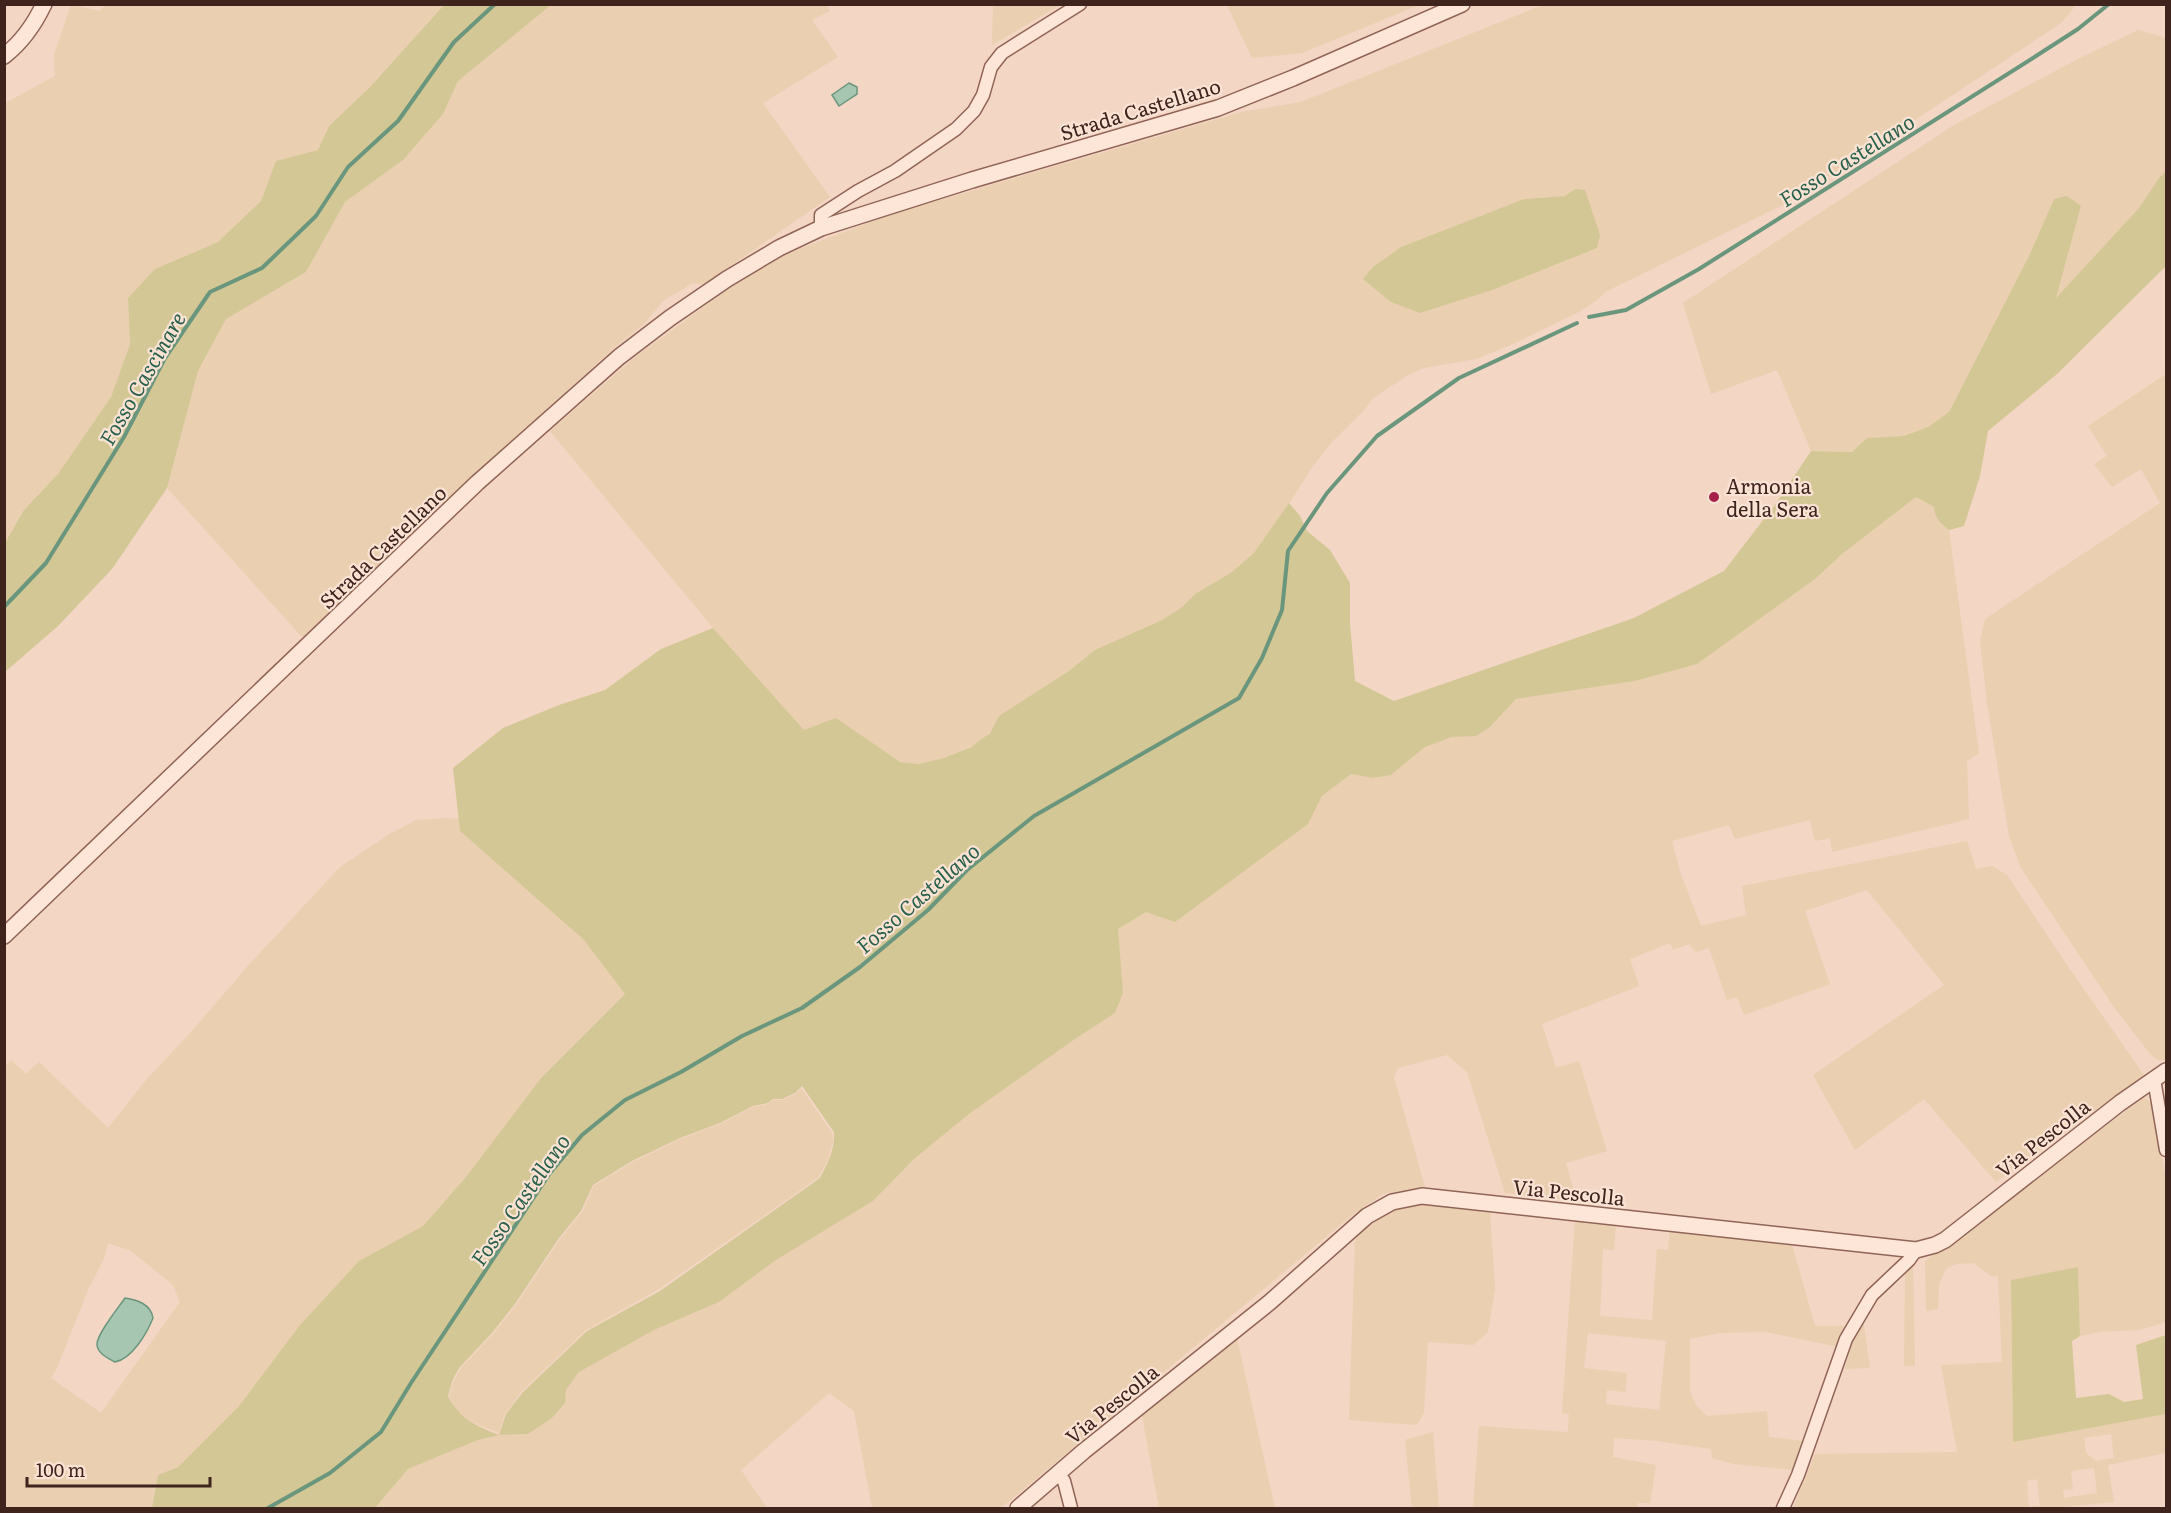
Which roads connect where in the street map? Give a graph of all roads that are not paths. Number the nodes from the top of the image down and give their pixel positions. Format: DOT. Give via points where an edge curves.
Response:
graph roads {
  1 [pos="44,4"];
  2 [pos="1080,4"];
  3 [pos="1462,4"];
  4 [pos="4,57"];
  5 [pos="821,228"];
  6 [pos="4,936"];
  7 [pos="2160,1075"];
  8 [pos="2166,1150"];
  9 [pos="1916,1250"];
  10 [pos="1058,1474"];
  11 [pos="1018,1509"];
  12 [pos="1071,1509"];
  13 [pos="1783,1509"];
  1 -- 4 [label="street" via="39,16"];
  2 -- 5 [label="street" via="1002,53 991,68 974,111 956,129 820,215"];
  3 -- 5 [label="street, Strada Castellano" via="1218,108"];
  5 -- 6 [label="street, Strada Castellano" via="727,279 670,318 594,379 477,483"];
  7 -- 8 [label="street"];
  7 -- 9 [label="street, Via Pescolla" via="1945,1240"];
  9 -- 10 [label="street, Via Pescolla" via="1422,1196 1392,1202 1367,1216 1270,1302"];
  9 -- 13 [label="street" via="1872,1295 1846,1339"];
  10 -- 11 [label="street, Via Pescolla"];
  10 -- 12 [label="street" via="1064,1481"];
}
